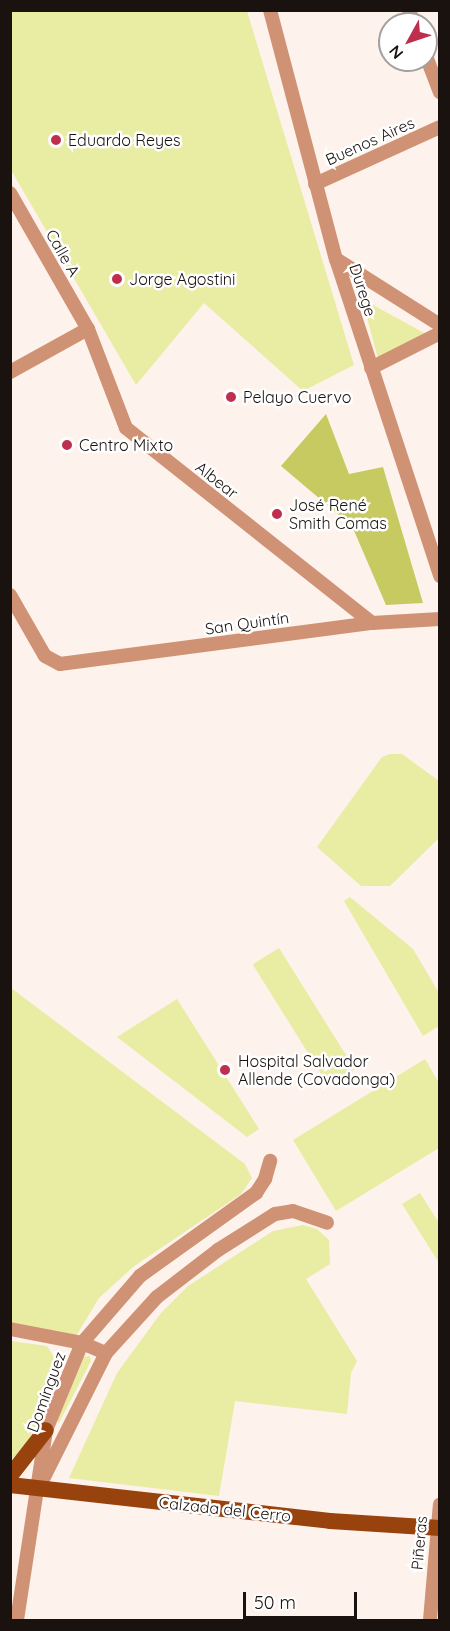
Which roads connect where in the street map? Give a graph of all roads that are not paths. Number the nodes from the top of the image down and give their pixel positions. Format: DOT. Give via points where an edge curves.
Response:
graph roads {
  1 [pos="270,10"];
  2 [pos="432,72"];
  3 [pos="440,92"];
  4 [pos="440,128"];
  5 [pos="315,184"];
  6 [pos="10,193"];
  7 [pos="336,259"];
  8 [pos="440,325"];
  9 [pos="88,329"];
  10 [pos="440,333"];
  11 [pos="371,368"];
  12 [pos="10,372"];
  13 [pos="437,556"];
  14 [pos="440,576"];
  15 [pos="10,595"];
  16 [pos="440,619"];
  17 [pos="372,623"];
  18 [pos="270,1161"];
  19 [pos="327,1223"];
  20 [pos="10,1329"];
  21 [pos="82,1343"];
  22 [pos="106,1353"];
  23 [pos="46,1430"];
  24 [pos="10,1476"];
  25 [pos="10,1485"];
  26 [pos="38,1488"];
  27 [pos="440,1504"];
  28 [pos="438,1528"];
  29 [pos="17,1620"];
  30 [pos="430,1620"];
  1 -- 5 [label="street, Durege"];
  2 -- 3 [label="street"];
  4 -- 5 [label="street, Buenos Aires"];
  5 -- 7 [label="street, Durege"];
  6 -- 9 [label="street, Calle A"];
  7 -- 8 [label="street"];
  7 -- 11 [label="street, Durege"];
  9 -- 12 [label="street"];
  9 -- 17 [label="street, Albear" via="126,428"];
  10 -- 11 [label="street"];
  11 -- 13 [label="street, Durege"];
  13 -- 14 [label="street, Durege"];
  15 -- 17 [label="street, San Quintín" via="45,656 60,664"];
  16 -- 17 [label="street, San Quintín"];
  18 -- 21 [label="street, Domínguez" via="256,1193 140,1276"];
  19 -- 22 [label="street, Domínguez" via="293,1211 276,1214 182,1275 128,1326"];
  20 -- 21 [label="street"];
  21 -- 22 [label="street"];
  21 -- 23 [label="street, Domínguez"];
  22 -- 26 [label="street, Domínguez"];
  23 -- 24 [label="main road"];
  23 -- 26 [label="street, Domínguez"];
  25 -- 26 [label="main road, Calzada del Cerro"];
  26 -- 28 [label="main road, Calzada del Cerro" via="330,1521"];
  26 -- 29 [label="street, Domínguez"];
  27 -- 28 [label="street, Piñeras"];
  28 -- 30 [label="street, Piñeras"];
}
